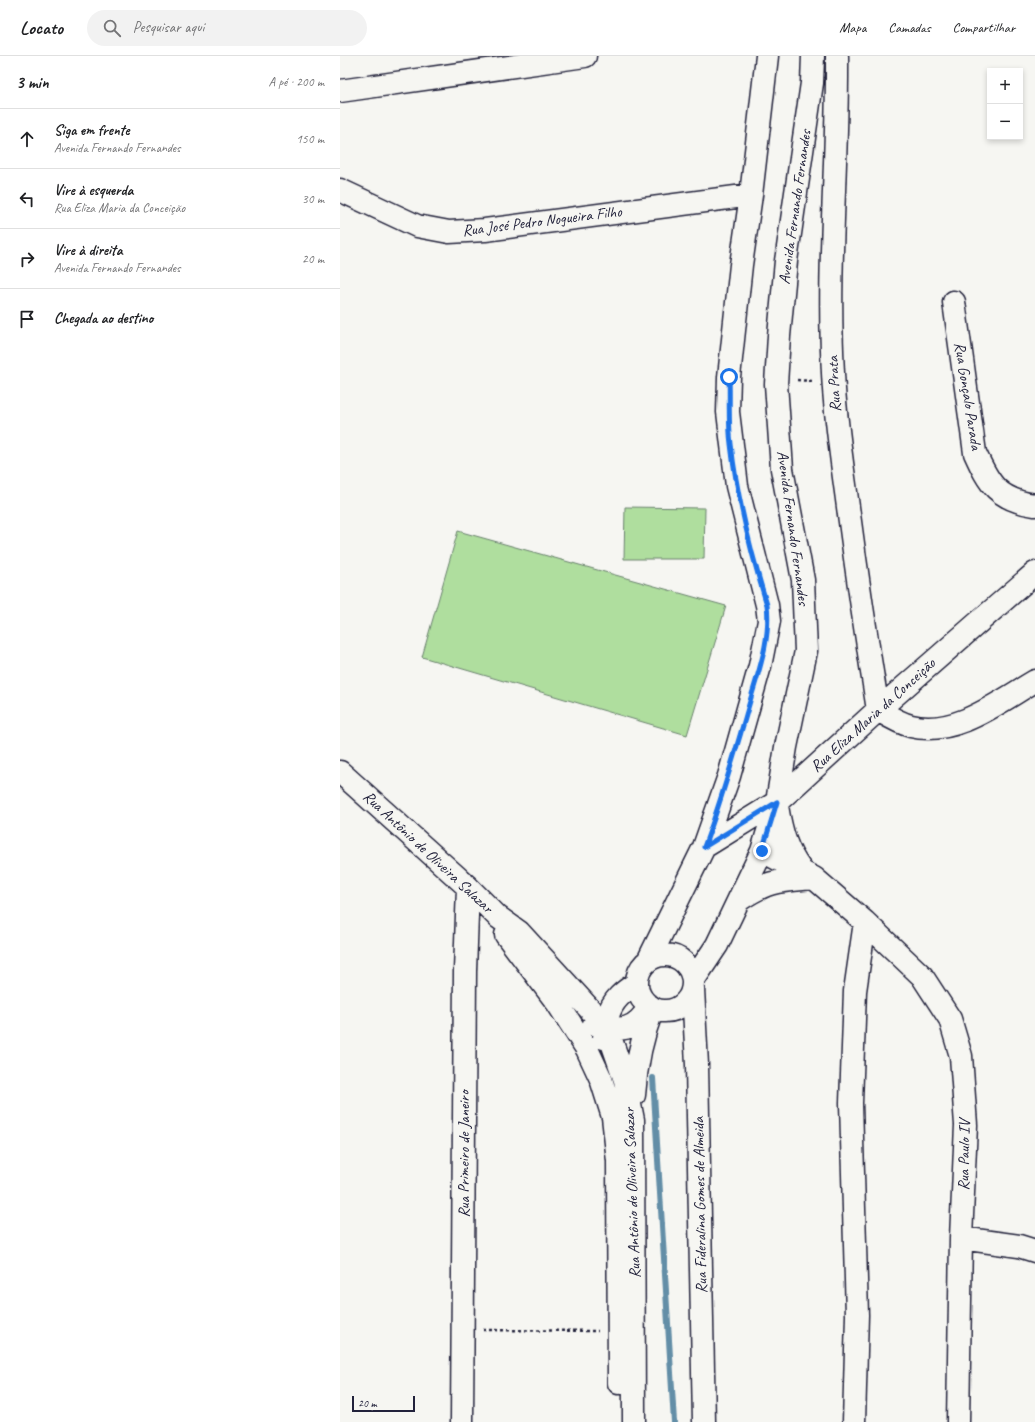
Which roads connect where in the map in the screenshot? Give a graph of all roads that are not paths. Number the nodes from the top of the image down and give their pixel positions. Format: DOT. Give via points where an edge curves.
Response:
graph roads {
  1 [pos="585,56"];
  2 [pos="767,56"];
  3 [pos="813,56"];
  4 [pos="837,56"];
  5 [pos="340,91"];
  6 [pos="340,190"];
  7 [pos="751,195"];
  8 [pos="954,302"];
  9 [pos="1035,505"];
  10 [pos="1035,573"];
  11 [pos="1035,681"];
  12 [pos="878,710"];
  13 [pos="340,772"];
  14 [pos="777,802"];
  15 [pos="704,847"];
  16 [pos="762,851"];
  17 [pos="808,875"];
  18 [pos="468,887"];
  19 [pos="739,900"];
  20 [pos="498,917"];
  21 [pos="865,922"];
  22 [pos="649,959"];
  23 [pos="637,983"];
  24 [pos="693,985"];
  25 [pos="558,1004"];
  26 [pos="651,1007"];
  27 [pos="607,1028"];
  28 [pos="601,1078"];
  29 [pos="633,1120"];
  30 [pos="961,1238"];
  31 [pos="1035,1251"];
  32 [pos="462,1422"];
  33 [pos="619,1422"];
  34 [pos="634,1422"];
  35 [pos="704,1422"];
  36 [pos="854,1422"];
  37 [pos="958,1422"];
  1 -- 5 [label="street"];
  2 -- 7 [label="street"];
  3 -- 14 [label="street, Avenida Fernando Fernandes" via="812,83 786,261 776,384 782,469 803,580 806,651"];
  4 -- 12 [label="street, Rua Prata" via="838,119 831,305 832,373 836,422"];
  6 -- 7 [label="street, Rua José Pedro Nogueira Filho" via="418,226 449,232 485,230"];
  7 -- 15 [label="street" via="740,265 728,412 737,486 769,621 760,666 729,776"];
  8 -- 9 [label="street, Rua Gonçalo Parada" via="975,453 994,488 1008,497"];
  10 -- 12 [label="street, Rua Eliza Maria da Conceição"];
  11 -- 12 [label="street" via="967,719 948,726 911,726"];
  12 -- 14 [label="street, Rua Eliza Maria da Conceição"];
  13 -- 18 [label="street, Rua Antônio de Oliveira Salazar"];
  14 -- 15 [label="street, Rua Eliza Maria da Conceição"];
  14 -- 16 [label="street, Avenida Fernando Fernandes"];
  14 -- 17 [label="street" via="786,847"];
  15 -- 22 [label="street"];
  16 -- 17 [label="street, Rua Paulo IV"];
  16 -- 19 [label="street, Avenida Fernando Fernandes"];
  17 -- 19 [label="street" via="772,882"];
  17 -- 21 [label="street, Rua Paulo IV"];
  18 -- 20 [label="street, Rua Antônio de Oliveira Salazar"];
  18 -- 32 [label="street, Rua Primeiro de Janeiro" via="465,971"];
  19 -- 24 [label="street, Avenida Fernando Fernandes" via="717,945"];
  20 -- 25 [label="street, Rua Antônio de Oliveira Salazar" via="510,942"];
  20 -- 27 [label="street, Rua Antônio de Oliveira Salazar" via="519,932"];
  21 -- 30 [label="street, Rua Paulo IV" via="922,976 950,1019 961,1056 966,1125"];
  21 -- 36 [label="street" via="854,991 851,1103 857,1315"];
  22 -- 23 [label="street" via="640,970"];
  22 -- 24 [label="street" via="657,956 674,956 687,965"];
  23 -- 26 [label="street" via="640,996"];
  23 -- 27 [label="street" via="627,989 612,1005 607,1018"];
  24 -- 26 [label="street" via="690,997 677,1008 661,1011"];
  24 -- 35 [label="street, Rua Fideralina Gomes de Almeida"];
  25 -- 27 [label="street" via="579,1018"];
  25 -- 28 [label="street, Rua Antônio de Oliveira Salazar" via="587,1049"];
  26 -- 27 [label="street" via="635,1024 616,1030"];
  26 -- 29 [label="street" via="636,1070"];
  27 -- 28 [label="street" via="600,1055"];
  27 -- 29 [label="street, Rua Antônio de Oliveira Salazar" via="625,1080"];
  28 -- 33 [label="street, Rua Antônio de Oliveira Salazar" via="613,1117 618,1161"];
  29 -- 34 [label="street, Rua Antônio de Oliveira Salazar"];
  30 -- 31 [label="street" via="1019,1246"];
  30 -- 37 [label="street, Rua Paulo IV"];
}
